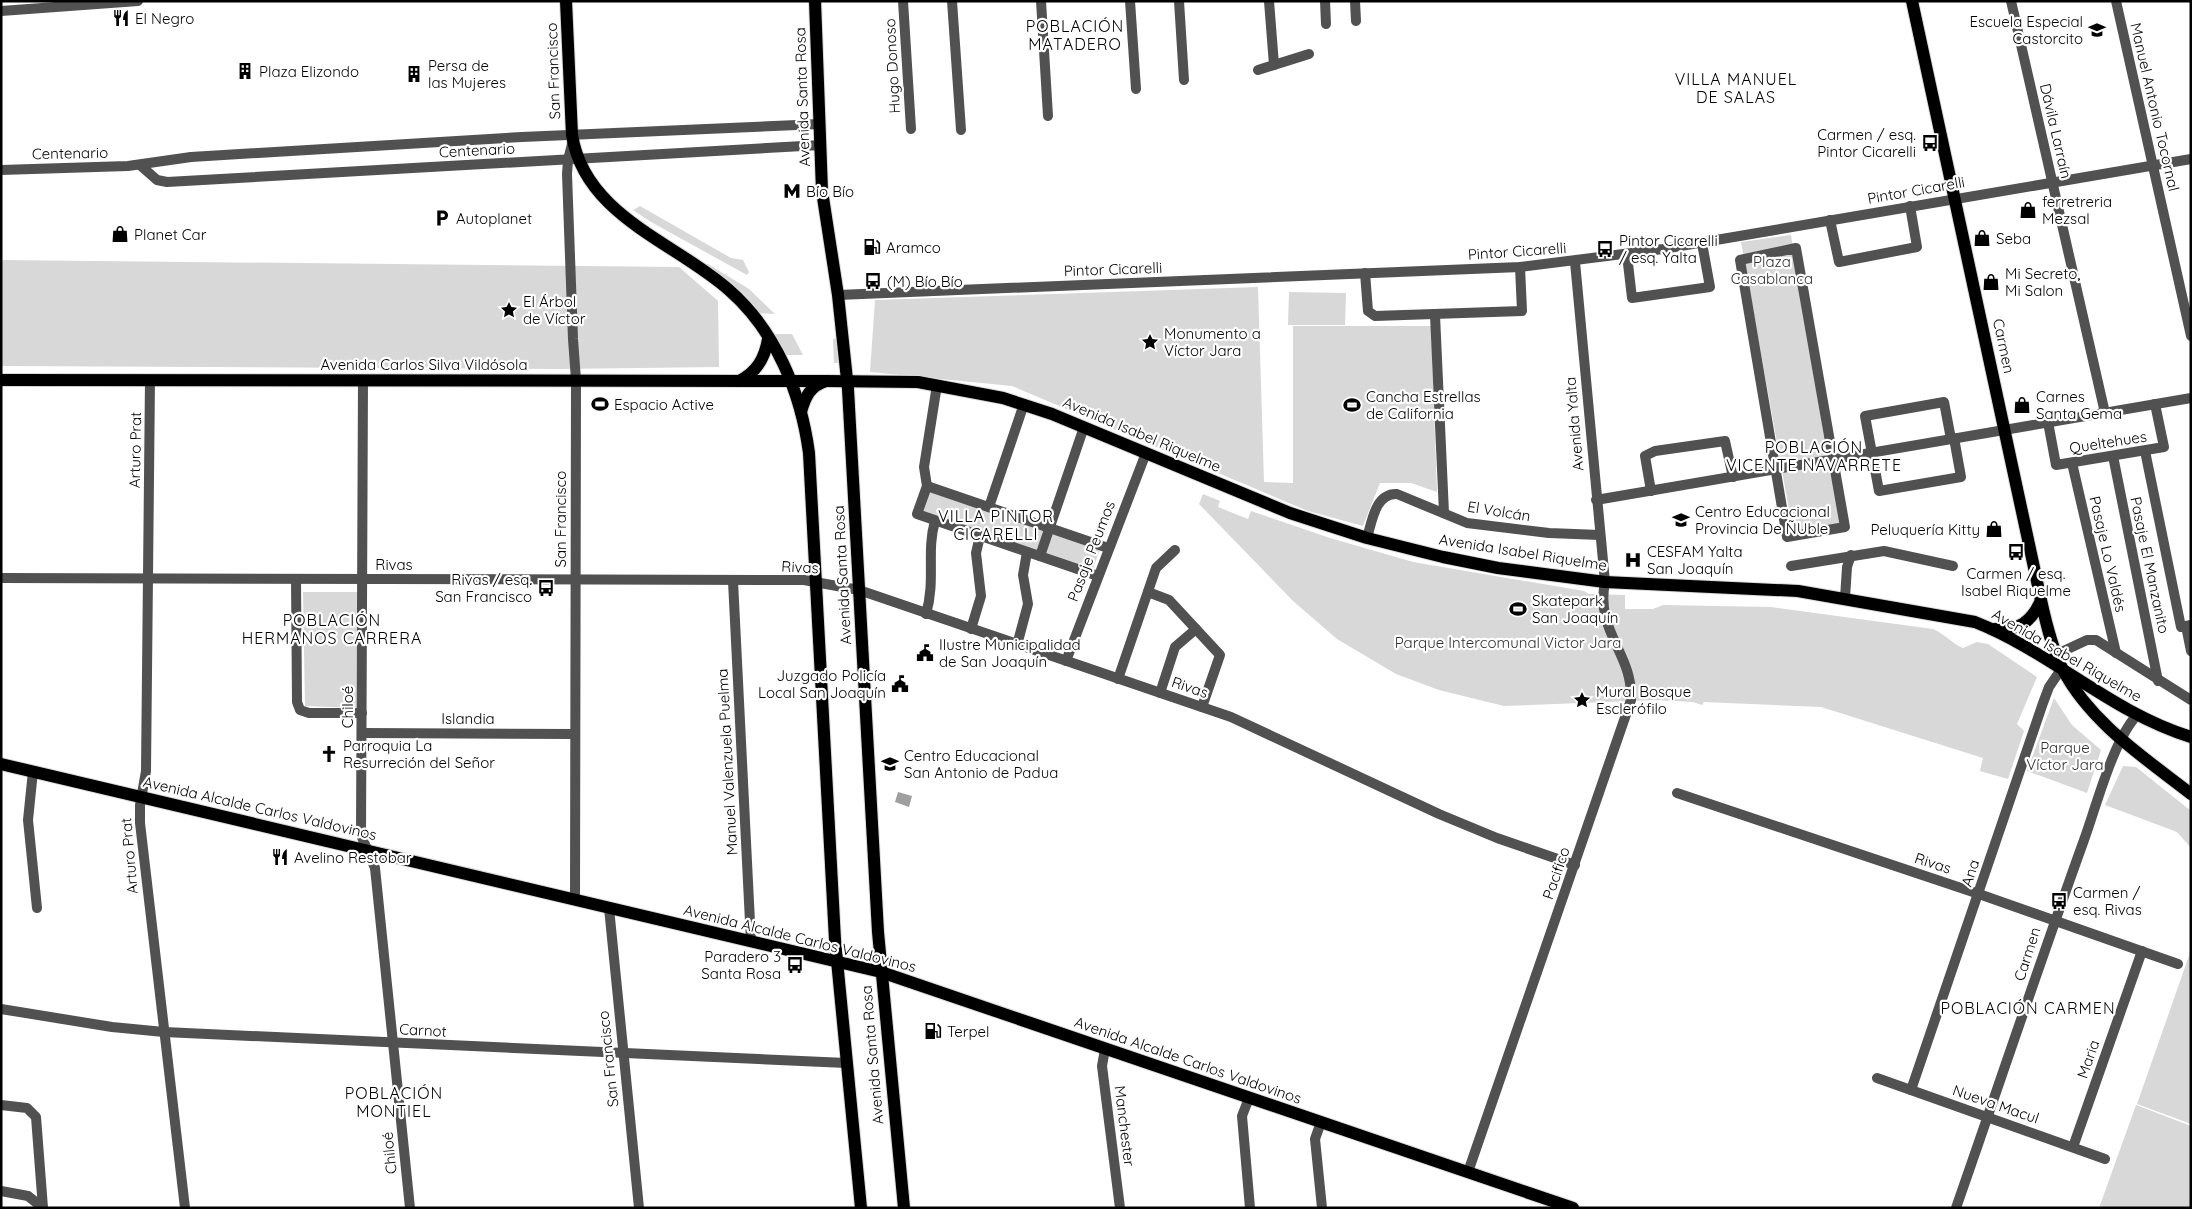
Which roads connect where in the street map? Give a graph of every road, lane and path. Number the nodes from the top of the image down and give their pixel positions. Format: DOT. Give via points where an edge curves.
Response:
graph roads {
  1 [pos="138,1"];
  2 [pos="566,1"];
  3 [pos="815,1"];
  4 [pos="903,1"];
  5 [pos="952,1"];
  6 [pos="1041,1"];
  7 [pos="1130,1"];
  8 [pos="1179,1"];
  9 [pos="1268,1"];
  10 [pos="1325,1"];
  11 [pos="1355,1"];
  12 [pos="1912,1"];
  13 [pos="2011,1"];
  14 [pos="2116,1"];
  15 [pos="131,2"];
  16 [pos="1,11"];
  17 [pos="1356,21"];
  18 [pos="1326,24"];
  19 [pos="1309,54"];
  20 [pos="1274,65"];
  21 [pos="1258,70"];
  22 [pos="1184,80"];
  23 [pos="1136,89"];
  24 [pos="1048,116"];
  25 [pos="820,124"];
  26 [pos="911,129"];
  27 [pos="961,130"];
  28 [pos="572,138"];
  29 [pos="821,145"];
  30 [pos="2191,159"];
  31 [pos="573,160"];
  32 [pos="140,165"];
  33 [pos="2153,165"];
  34 [pos="1,170"];
  35 [pos="2052,182"];
  36 [pos="1956,199"];
  37 [pos="1910,206"];
  38 [pos="1830,220"];
  39 [pos="1702,243"];
  40 [pos="1627,254"];
  41 [pos="1574,262"];
  42 [pos="1520,267"];
  43 [pos="1364,273"];
  44 [pos="838,295"];
  45 [pos="1435,315"];
  46 [pos="2191,336"];
  47 [pos="768,339"];
  48 [pos="1,380"];
  49 [pos="150,380"];
  50 [pos="363,380"];
  51 [pos="576,380"];
  52 [pos="740,381"];
  53 [pos="792,381"];
  54 [pos="826,381"];
  55 [pos="848,381"];
  56 [pos="937,385"];
  57 [pos="2191,398"];
  58 [pos="1024,404"];
  59 [pos="2156,404"];
  60 [pos="801,412"];
  61 [pos="2105,413"];
  62 [pos="2048,422"];
  63 [pos="1084,427"];
  64 [pos="2005,430"];
  65 [pos="1952,439"];
  66 [pos="2145,451"];
  67 [pos="1146,452"];
  68 [pos="1872,452"];
  69 [pos="2112,456"];
  70 [pos="1832,459"];
  71 [pos="2072,463"];
  72 [pos="1775,469"];
  73 [pos="1733,476"];
  74 [pos="927,486"];
  75 [pos="1651,491"];
  76 [pos="1596,500"];
  77 [pos="989,507"];
  78 [pos="1444,513"];
  79 [pos="936,520"];
  80 [pos="1050,528"];
  81 [pos="1600,535"];
  82 [pos="980,536"];
  83 [pos="1367,538"];
  84 [pos="1108,548"];
  85 [pos="1175,550"];
  86 [pos="1027,552"];
  87 [pos="1851,555"];
  88 [pos="1040,556"];
  89 [pos="1791,566"];
  90 [pos="1953,566"];
  91 [pos="1098,576"];
  92 [pos="1,578"];
  93 [pos="148,578"];
  94 [pos="296,579"];
  95 [pos="362,579"];
  96 [pos="576,580"];
  97 [pos="733,582"];
  98 [pos="816,582"];
  99 [pos="1605,582"];
  100 [pos="859,590"];
  101 [pos="1148,592"];
  102 [pos="1845,598"];
  103 [pos="2041,600"];
  104 [pos="926,614"];
  105 [pos="2186,626"];
  106 [pos="971,629"];
  107 [pos="1196,629"];
  108 [pos="1993,629"];
  109 [pos="1017,645"];
  110 [pos="2191,651"];
  111 [pos="2116,652"];
  112 [pos="2057,654"];
  113 [pos="1066,661"];
  114 [pos="2062,668"];
  115 [pos="1118,679"];
  116 [pos="2158,681"];
  117 [pos="1160,693"];
  118 [pos="2191,700"];
  119 [pos="1202,707"];
  120 [pos="362,713"];
  121 [pos="2137,715"];
  122 [pos="362,733"];
  123 [pos="575,734"];
  124 [pos="2191,737"];
  125 [pos="2121,739"];
  126 [pos="1,764"];
  127 [pos="33,771"];
  128 [pos="1677,793"];
  129 [pos="2191,794"];
  130 [pos="141,797"];
  131 [pos="367,850"];
  132 [pos="1575,865"];
  133 [pos="1979,894"];
  134 [pos="575,900"];
  135 [pos="37,908"];
  136 [pos="609,908"];
  137 [pos="2055,921"];
  138 [pos="751,942"];
  139 [pos="2142,951"];
  140 [pos="837,962"];
  141 [pos="2178,964"];
  142 [pos="881,972"];
  143 [pos="1,1008"];
  144 [pos="164,1032"];
  145 [pos="392,1044"];
  146 [pos="1106,1049"];
  147 [pos="623,1054"];
  148 [pos="846,1063"];
  149 [pos="1877,1078"];
  150 [pos="1911,1090"];
  151 [pos="1249,1098"];
  152 [pos="1,1105"];
  153 [pos="1988,1117"];
  154 [pos="1321,1122"];
  155 [pos="2073,1147"];
  156 [pos="2105,1158"];
  157 [pos="1468,1172"];
  158 [pos="1,1191"];
  159 [pos="43,1208"];
  160 [pos="185,1208"];
  161 [pos="410,1208"];
  162 [pos="640,1208"];
  163 [pos="861,1208"];
  164 [pos="904,1208"];
  165 [pos="1120,1208"];
  166 [pos="1250,1208"];
  167 [pos="1322,1208"];
  168 [pos="1573,1208"];
  169 [pos="1956,1208"];
  1 -- 15 [label="street"];
  2 -- 28 [label="main road, San Francisco"];
  3 -- 25 [label="main road, Avenida Santa Rosa"];
  4 -- 26 [label="street, Hugo Donoso"];
  5 -- 27 [label="street"];
  6 -- 24 [label="street"];
  7 -- 23 [label="street"];
  8 -- 22 [label="street"];
  9 -- 20 [label="street"];
  10 -- 18 [label="street"];
  11 -- 17 [label="street"];
  12 -- 36 [label="main road, Carmen"];
  13 -- 35 [label="street, Dávila Larraín"];
  14 -- 33 [label="street, Manuel Antonio Tocornal"];
  15 -- 16 [label="street"];
  19 -- 20 [label="street"];
  20 -- 21 [label="street"];
  25 -- 28 [label="street, Centenario"];
  25 -- 29 [label="main road, Avenida Santa Rosa"];
  28 -- 31 [label="main road, San Francisco"];
  28 -- 32 [label="street, Centenario" via="191,157"];
  29 -- 31 [label="street, Centenario"];
  29 -- 44 [label="main road, Avenida Santa Rosa" via="822,191"];
  30 -- 33 [label="street, Pintor Cicarelli"];
  31 -- 32 [label="street, Centenario" via="167,182 157,180"];
  31 -- 47 [label="main road, Avenida Santa Rosa" via="612,206 728,289"];
  31 -- 51 [label="street, San Francisco" via="572,330"];
  32 -- 34 [label="street, Centenario"];
  33 -- 35 [label="street, Pintor Cicarelli"];
  33 -- 46 [label="street, Manuel Antonio Tocornal"];
  35 -- 36 [label="street, Pintor Cicarelli"];
  35 -- 61 [label="street, Dávila Larraín"];
  36 -- 37 [label="street, Pintor Cicarelli"];
  36 -- 64 [label="main road, Carmen"];
  37 -- 38 [label="street, Pintor Cicarelli"];
  37 -- 38 [label="street" via="1917,247 1845,261 1838,262"];
  38 -- 39 [label="street, Pintor Cicarelli"];
  39 -- 40 [label="street, Pintor Cicarelli"];
  39 -- 40 [label="street" via="1710,287 1632,298"];
  40 -- 41 [label="street, Pintor Cicarelli"];
  41 -- 42 [label="street, Pintor Cicarelli"];
  41 -- 76 [label="street, Avenida Yalta"];
  42 -- 43 [label="street, Pintor Cicarelli"];
  42 -- 45 [label="street" via="1522,311"];
  43 -- 44 [label="street, Pintor Cicarelli"];
  43 -- 45 [label="street" via="1368,311 1375,316"];
  44 -- 55 [label="main road, Avenida Santa Rosa"];
  45 -- 78 [label="street"];
  47 -- 52 [label="main road" via="761,363"];
  47 -- 53 [label="main road, Avenida Santa Rosa"];
  48 -- 49 [label="main road, Avenida Carlos Silva Vildósola"];
  49 -- 50 [label="main road, Avenida Carlos Silva Vildósola"];
  49 -- 93 [label="street, Arturo Prat"];
  50 -- 51 [label="main road, Avenida Carlos Silva Vildósola"];
  50 -- 95 [label="street, Chiloé"];
  51 -- 52 [label="main road, Avenida Carlos Silva Vildósola"];
  51 -- 96 [label="street, San Francisco"];
  52 -- 53 [label="main road, Avenida Carlos Silva Vildósola"];
  53 -- 54 [label="main road, Avenida Carlos Silva Vildósola"];
  53 -- 60 [label="main road, Avenida Santa Rosa"];
  54 -- 55 [label="main road, Avenida Carlos Silva Vildósola"];
  54 -- 60 [label="main road" via="808,393"];
  55 -- 56 [label="main road, Avenida Isabel Riquelme"];
  55 -- 100 [label="main road, Avenida Santa Rosa"];
  56 -- 58 [label="main road, Avenida Isabel Riquelme" via="981,392"];
  56 -- 74 [label="street" via="924,467"];
  57 -- 59 [label="street"];
  58 -- 63 [label="main road, Avenida Isabel Riquelme"];
  58 -- 77 [label="street"];
  59 -- 61 [label="street"];
  59 -- 66 [label="street, Queltehues" via="2164,447"];
  60 -- 98 [label="main road, Avenida Santa Rosa" via="808,453"];
  61 -- 62 [label="street"];
  62 -- 64 [label="street"];
  62 -- 71 [label="street, Queltehues" via="2056,465"];
  63 -- 67 [label="main road, Avenida Isabel Riquelme"];
  63 -- 80 [label="street"];
  64 -- 65 [label="street"];
  64 -- 103 [label="main road, Carmen"];
  65 -- 68 [label="street"];
  65 -- 68 [label="street" via="1944,402 1865,416"];
  65 -- 68 [label="street" via="1961,477 1879,491"];
  66 -- 69 [label="street, Queltehues"];
  66 -- 105 [label="street"];
  67 -- 83 [label="main road, Avenida Isabel Riquelme" via="1290,513"];
  67 -- 84 [label="street, Pasaje Peumos"];
  68 -- 70 [label="street"];
  69 -- 71 [label="street, Queltehues"];
  69 -- 116 [label="street, Pasaje El Manzanito"];
  70 -- 72 [label="street"];
  70 -- 72 [label="street" via="1845,527 1787,537"];
  70 -- 72 [label="street" via="1796,248 1740,260"];
  71 -- 111 [label="street, Pasaje Lo Valdés"];
  72 -- 73 [label="street"];
  73 -- 75 [label="street"];
  73 -- 75 [label="street" via="1725,441 1654,450 1645,456"];
  74 -- 77 [label="street"];
  74 -- 79 [label="street" via="917,514"];
  75 -- 76 [label="street"];
  76 -- 81 [label="street, Avenida Yalta"];
  77 -- 80 [label="street"];
  78 -- 81 [label="street, El Volcán" via="1467,523 1491,527"];
  78 -- 83 [label="street, El Volcán" via="1391,494 1379,502"];
  79 -- 82 [label="street"];
  79 -- 104 [label="street" via="931,537 932,585"];
  80 -- 84 [label="street"];
  80 -- 88 [label="street"];
  81 -- 99 [label="street, Avenida Yalta"];
  82 -- 86 [label="street"];
  82 -- 106 [label="street" via="976,553 981,596"];
  83 -- 99 [label="main road, Avenida Isabel Riquelme" via="1443,558"];
  84 -- 91 [label="street, Pasaje Peumos"];
  85 -- 101 [label="street" via="1156,568"];
  86 -- 88 [label="street"];
  86 -- 109 [label="street" via="1023,575 1028,604"];
  87 -- 89 [label="street"];
  87 -- 90 [label="street" via="1884,551"];
  87 -- 102 [label="street"];
  88 -- 91 [label="street"];
  91 -- 113 [label="street, Pasaje Peumos"];
  92 -- 93 [label="street, Rivas"];
  93 -- 94 [label="street, Rivas"];
  93 -- 130 [label="street, Arturo Prat" via="146,771"];
  94 -- 95 [label="street, Rivas"];
  94 -- 120 [label="street" via="297,702 300,710 309,713"];
  95 -- 96 [label="street, Rivas"];
  95 -- 120 [label="street, Chiloé"];
  96 -- 97 [label="street, Rivas"];
  96 -- 123 [label="street, San Francisco"];
  97 -- 98 [label="street, Rivas"];
  97 -- 138 [label="street, Manuel Valenzuela Puelma"];
  98 -- 100 [label="street, Rivas"];
  98 -- 140 [label="main road, Avenida Santa Rosa"];
  99 -- 102 [label="main road, Avenida Isabel Riquelme" via="1778,589"];
  99 -- 132 [label="street, Pacifico" via="1605,622 1629,674 1631,700"];
  100 -- 104 [label="street, Rivas"];
  100 -- 142 [label="main road, Avenida Santa Rosa"];
  101 -- 107 [label="street" via="1169,600"];
  101 -- 115 [label="street"];
  102 -- 108 [label="main road, Avenida Isabel Riquelme" via="1965,619"];
  103 -- 108 [label="main road" via="2026,623 2008,629"];
  103 -- 112 [label="main road, Carmen"];
  104 -- 106 [label="street, Rivas"];
  105 -- 110 [label="street"];
  106 -- 109 [label="street, Rivas"];
  107 -- 117 [label="street" via="1175,647"];
  107 -- 119 [label="street" via="1220,655"];
  108 -- 114 [label="main road, Avenida Isabel Riquelme"];
  109 -- 113 [label="street, Rivas"];
  111 -- 112 [label="street" via="2096,640 2086,640"];
  111 -- 116 [label="street"];
  112 -- 114 [label="main road, Carmen"];
  113 -- 115 [label="street, Rivas"];
  114 -- 121 [label="main road, Avenida Isabel Riquelme"];
  114 -- 125 [label="main road, Carmen" via="2079,696"];
  114 -- 133 [label="street, Ana" via="2046,695"];
  115 -- 117 [label="street, Rivas"];
  116 -- 118 [label="street"];
  117 -- 119 [label="street, Rivas"];
  119 -- 132 [label="street, Rivas" via="1231,717 1439,814"];
  120 -- 122 [label="street, Chiloé"];
  121 -- 124 [label="main road, Avenida Isabel Riquelme" via="2162,728"];
  121 -- 125 [label="street, Carmen"];
  122 -- 123 [label="street, Islandia"];
  122 -- 131 [label="street, Chiloé" via="361,835"];
  123 -- 134 [label="street, San Francisco"];
  125 -- 129 [label="main road, Carmen"];
  125 -- 137 [label="street, Carmen"];
  126 -- 127 [label="main road, Avenida Alcalde Carlos Valdovinos"];
  127 -- 130 [label="main road, Avenida Alcalde Carlos Valdovinos"];
  127 -- 135 [label="street" via="28,820"];
  128 -- 133 [label="street, Rivas"];
  130 -- 131 [label="main road, Avenida Alcalde Carlos Valdovinos"];
  130 -- 144 [label="street, Arturo Prat" via="140,832"];
  131 -- 134 [label="main road, Avenida Alcalde Carlos Valdovinos"];
  131 -- 145 [label="street, Chiloé" via="375,868"];
  132 -- 157 [label="street, Pacifico"];
  133 -- 137 [label="street, Rivas"];
  133 -- 150 [label="street, Ana"];
  134 -- 136 [label="main road, Avenida Alcalde Carlos Valdovinos"];
  136 -- 138 [label="main road, Avenida Alcalde Carlos Valdovinos"];
  136 -- 147 [label="street, San Francisco"];
  137 -- 139 [label="street, Rivas"];
  137 -- 153 [label="street, Carmen"];
  138 -- 140 [label="main road, Avenida Alcalde Carlos Valdovinos"];
  139 -- 141 [label="street, Rivas"];
  139 -- 155 [label="street, Maria"];
  140 -- 142 [label="main road, Avenida Alcalde Carlos Valdovinos"];
  140 -- 148 [label="main road, Avenida Santa Rosa"];
  142 -- 146 [label="main road, Avenida Alcalde Carlos Valdovinos"];
  142 -- 164 [label="main road, Avenida Santa Rosa"];
  143 -- 144 [label="street, Carnot" via="112,1027"];
  144 -- 145 [label="street, Carnot"];
  144 -- 160 [label="street, Arturo Prat"];
  145 -- 147 [label="street, Carnot"];
  145 -- 161 [label="street, Chiloé"];
  146 -- 151 [label="main road, Avenida Alcalde Carlos Valdovinos"];
  146 -- 165 [label="street, Manchester" via="1102,1066"];
  147 -- 148 [label="street, Carnot"];
  147 -- 162 [label="street, San Francisco"];
  148 -- 163 [label="main road, Avenida Santa Rosa"];
  149 -- 150 [label="street, Nueva Macul"];
  150 -- 153 [label="street, Nueva Macul"];
  151 -- 154 [label="main road, Avenida Alcalde Carlos Valdovinos"];
  151 -- 166 [label="street" via="1242,1116"];
  152 -- 159 [label="street" via="27,1108 36,1117"];
  153 -- 155 [label="street, Nueva Macul"];
  153 -- 169 [label="street, Carmen"];
  154 -- 157 [label="main road, Avenida Alcalde Carlos Valdovinos"];
  154 -- 167 [label="street" via="1315,1139"];
  155 -- 156 [label="street, Nueva Macul"];
  157 -- 168 [label="main road, Avenida Alcalde Carlos Valdovinos"];
  158 -- 159 [label="street" via="28,1196"];
}
